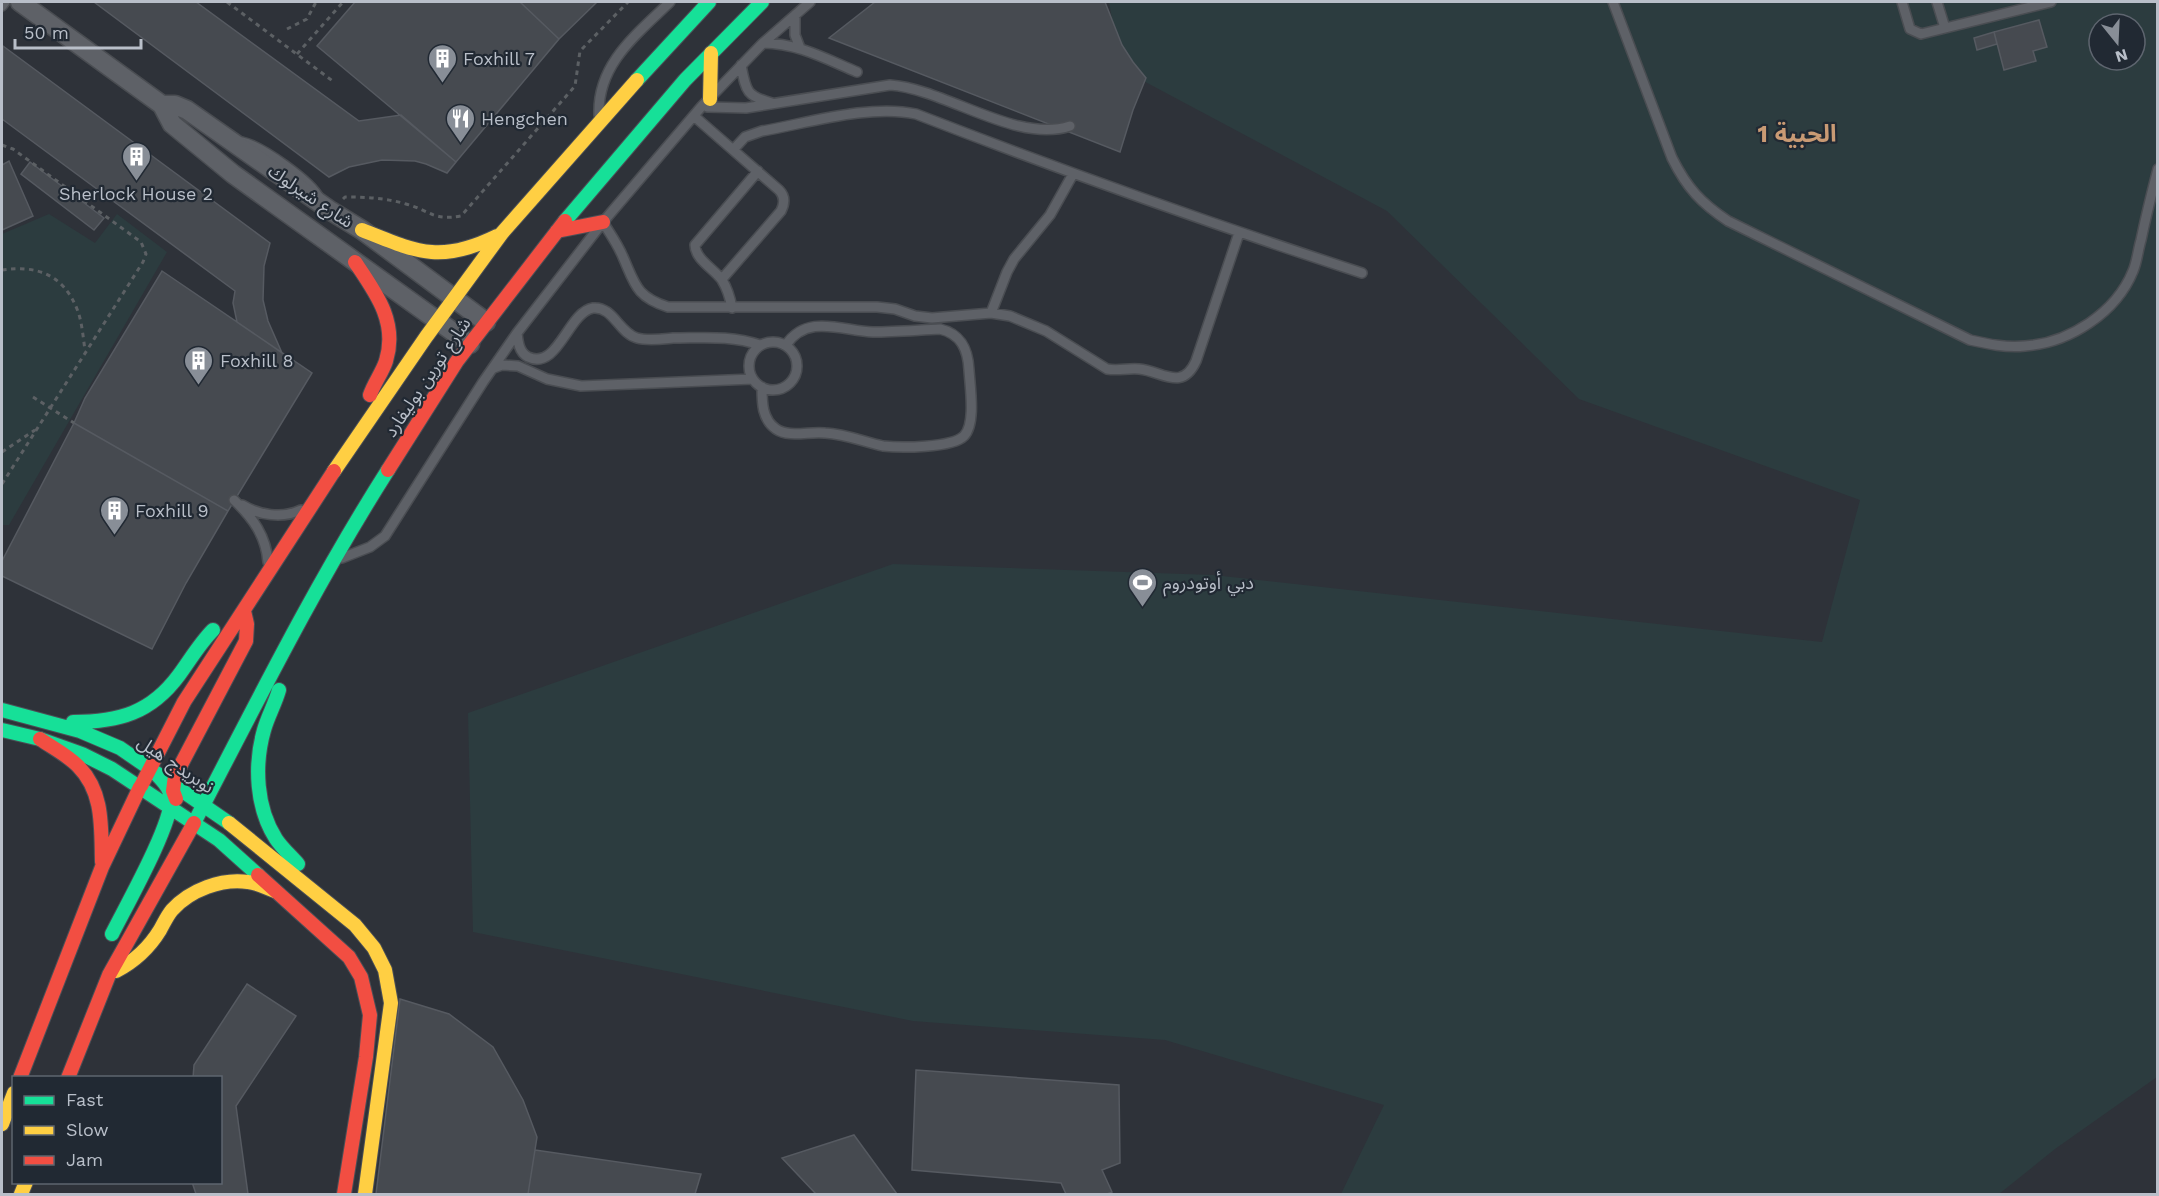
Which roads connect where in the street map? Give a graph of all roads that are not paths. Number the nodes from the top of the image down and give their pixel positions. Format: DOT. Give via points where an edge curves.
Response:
graph roads {
  1 [pos="5,2"];
  2 [pos="20,2"];
  3 [pos="669,2"];
  4 [pos="709,2"];
  5 [pos="762,2"];
  6 [pos="810,2"];
  7 [pos="1613,2"];
  8 [pos="1902,2"];
  9 [pos="1937,2"];
  10 [pos="2051,2"];
  11 [pos="2,6"];
  12 [pos="795,15"];
  13 [pos="1945,28"];
  14 [pos="763,43"];
  15 [pos="800,48"];
  16 [pos="711,53"];
  17 [pos="685,60"];
  18 [pos="741,65"];
  19 [pos="857,72"];
  20 [pos="685,80"];
  21 [pos="706,103"];
  22 [pos="774,103"];
  23 [pos="162,105"];
  24 [pos="694,116"];
  25 [pos="599,121"];
  26 [pos="1070,126"];
  27 [pos="234,142"];
  28 [pos="733,150"];
  29 [pos="218,162"];
  30 [pos="2157,168"];
  31 [pos="758,171"];
  32 [pos="1073,174"];
  33 [pos="326,208"];
  34 [pos="603,222"];
  35 [pos="362,230"];
  36 [pos="557,231"];
  37 [pos="502,233"];
  38 [pos="1239,233"];
  39 [pos="356,262"];
  40 [pos="1362,273"];
  41 [pos="722,279"];
  42 [pos="453,299"];
  43 [pos="732,308"];
  44 [pos="991,313"];
  45 [pos="437,321"];
  46 [pos="486,322"];
  47 [pos="517,333"];
  48 [pos="470,344"];
  49 [pos="760,345"];
  50 [pos="786,345"];
  51 [pos="541,358"];
  52 [pos="494,368"];
  53 [pos="535,375"];
  54 [pos="753,379"];
  55 [pos="762,387"];
  56 [pos="370,416"];
  57 [pos="311,505"];
  58 [pos="334,561"];
  59 [pos="269,572"];
  60 [pos="244,611"];
  61 [pos="278,662"];
  62 [pos="2,710"];
  63 [pos="50,722"];
  64 [pos="2,730"];
  65 [pos="40,739"];
  66 [pos="150,768"];
  67 [pos="173,783"];
  68 [pos="140,787"];
  69 [pos="204,804"];
  70 [pos="171,807"];
  71 [pos="194,823"];
  72 [pos="102,867"];
  73 [pos="309,889"];
  74 [pos="275,891"];
  75 [pos="109,975"];
  76 [pos="20,1076"];
  77 [pos="68,1076"];
  78 [pos="12,1098"];
  79 [pos="2,1124"];
  80 [pos="344,1194"];
  81 [pos="364,1194"];
  1 -- 11 [label="lane"];
  2 -- 23 [label="street, شارع شيرلوك"];
  3 -- 25 [label="lane" via="612,63 600,96"];
  4 -- 25 [label="main road, شارع تورين بوليفارد"];
  5 -- 16 [label="main road, شارع تورين بوليفارد"];
  6 -- 12 [label="lane"];
  7 -- 30 [label="lane" via="1672,158 1694,195 1728,221 1970,340 1997,346 2052,341 2100,315 2119,295 2133,271"];
  8 -- 13 [label="lane" via="1915,33"];
  9 -- 13 [label="lane"];
  10 -- 13 [label="lane"];
  12 -- 14 [label="lane"];
  12 -- 15 [label="lane"];
  14 -- 15 [label="lane"];
  14 -- 18 [label="lane"];
  15 -- 19 [label="lane"];
  16 -- 20 [label="main road, شارع تورين بوليفارد"];
  16 -- 21 [label="main road"];
  17 -- 20 [label="main road"];
  18 -- 21 [label="lane"];
  18 -- 22 [label="lane" via="750,94"];
  20 -- 36 [label="main road, شارع تورين بوليفارد"];
  21 -- 22 [label="lane" via="731,109"];
  21 -- 24 [label="lane"];
  22 -- 26 [label="lane" via="890,85 912,88 1025,128 1048,131"];
  23 -- 27 [label="street, شارع شيرلوك" via="188,110"];
  23 -- 29 [label="street, شارع شيرلوك" via="172,124"];
  24 -- 28 [label="lane"];
  24 -- 34 [label="lane"];
  25 -- 37 [label="main road, شارع تورين بوليفارد"];
  27 -- 29 [label="street"];
  27 -- 33 [label="street, شارع شيرلوك"];
  27 -- 33 [label="lane" via="258,147 312,186"];
  28 -- 31 [label="lane"];
  28 -- 32 [label="lane" via="746,137 762,131 890,110 916,114"];
  29 -- 39 [label="street, شارع شيرلوك"];
  31 -- 41 [label="lane" via="782,193 783,207"];
  31 -- 41 [label="lane" via="694,246 695,252"];
  32 -- 38 [label="lane"];
  32 -- 44 [label="lane" via="1050,215 1014,259"];
  33 -- 35 [label="street, شارع شيرلوك"];
  34 -- 36 [label="main road"];
  34 -- 43 [label="lane" via="638,290 648,298 678,308"];
  34 -- 47 [label="lane"];
  35 -- 37 [label="main road" via="411,250 440,255 477,247"];
  35 -- 42 [label="street, شارع شيرلوك"];
  36 -- 46 [label="main road, شارع تورين بوليفارد"];
  37 -- 42 [label="main road, شارع تورين بوليفارد"];
  38 -- 40 [label="lane"];
  38 -- 44 [label="lane" via="1196,361 1182,377 1098,366 1046,331 1010,316"];
  39 -- 45 [label="street, شارع شيرلوك"];
  39 -- 56 [label="main road" via="387,313 390,327 386,360 371,393"];
  41 -- 43 [label="lane"];
  42 -- 45 [label="main road, شارع تورين بوليفارد"];
  42 -- 46 [label="street, شارع شيرلوك"];
  43 -- 44 [label="lane" via="886,307 932,318"];
  45 -- 48 [label="street, شارع شيرلوك"];
  45 -- 56 [label="main road, شارع تورين بوليفارد"];
  46 -- 48 [label="main road, شارع تورين بوليفارد"];
  47 -- 51 [label="lane" via="523,353"];
  47 -- 52 [label="lane"];
  48 -- 58 [label="main road, شارع تورين بوليفارد" via="410,433"];
  49 -- 50 [label="lane"];
  49 -- 51 [label="lane" via="721,337 640,339 626,333 605,310 591,308 579,316 555,350"];
  49 -- 54 [label="lane" via="749,361"];
  50 -- 55 [label="lane" via="795,355 797,368 792,380 782,388"];
  50 -- 55 [label="lane" via="796,333 812,327 840,326 875,332 947,331 967,351 969,430 962,439 951,443 900,447 823,432 782,432 771,425 764,413"];
  51 -- 53 [label="lane"];
  52 -- 53 [label="lane" via="510,365"];
  52 -- 58 [label="lane" via="385,536 362,552"];
  53 -- 54 [label="lane" via="581,386"];
  54 -- 55 [label="lane"];
  56 -- 57 [label="main road, شارع تورين بوليفارد"];
  57 -- 59 [label="main road, شارع تورين بوليفارد"];
  57 -- 59 [label="lane" via="281,515 249,509 234,500 247,512 264,540"];
  58 -- 61 [label="main road, شارع تورين بوليفارد"];
  59 -- 60 [label="main road, شارع تورين بوليفارد"];
  60 -- 63 [label="main road" via="211,632 162,696 144,710 109,722"];
  60 -- 66 [label="main road, شارع تورين بوليفارد" via="184,702"];
  60 -- 67 [label="main road" via="246,641"];
  61 -- 69 [label="main road, شارع تورين بوليفارد"];
  61 -- 73 [label="main road" via="280,684 261,744 259,789 270,828 299,866"];
  62 -- 63 [label="main road, نوبريدج هيل"];
  63 -- 66 [label="main road, نوبريدج هيل" via="103,740"];
  64 -- 65 [label="main road"];
  65 -- 68 [label="main road" via="82,754"];
  65 -- 72 [label="main road" via="78,765 93,786 100,810"];
  66 -- 67 [label="main road, نوبريدج هيل"];
  66 -- 68 [label="main road, شارع تورين بوليفارد"];
  66 -- 70 [label="main road" via="170,792"];
  67 -- 69 [label="main road, نوبريدج هيل"];
  67 -- 71 [label="main road" via="176,798"];
  68 -- 70 [label="main road"];
  68 -- 72 [label="main road, شارع تورين بوليفارد"];
  69 -- 71 [label="main road, شارع تورين بوليفارد"];
  69 -- 73 [label="main road, نوبريدج هيل"];
  70 -- 71 [label="main road"];
  70 -- 75 [label="main road" via="104,952"];
  71 -- 74 [label="main road" via="219,840"];
  71 -- 75 [label="main road, شارع تورين بوليفارد"];
  72 -- 76 [label="main road, شارع تورين بوليفارد"];
  73 -- 81 [label="main road, نوبريدج هيل" via="356,925 374,948 385,970 391,1003"];
  74 -- 75 [label="main road" via="248,882 231,882 198,892 172,911 141,954"];
  74 -- 80 [label="main road" via="350,957 366,996 369,1030"];
  75 -- 77 [label="main road, شارع تورين بوليفارد"];
  78 -- 79 [label="main road"];
}
